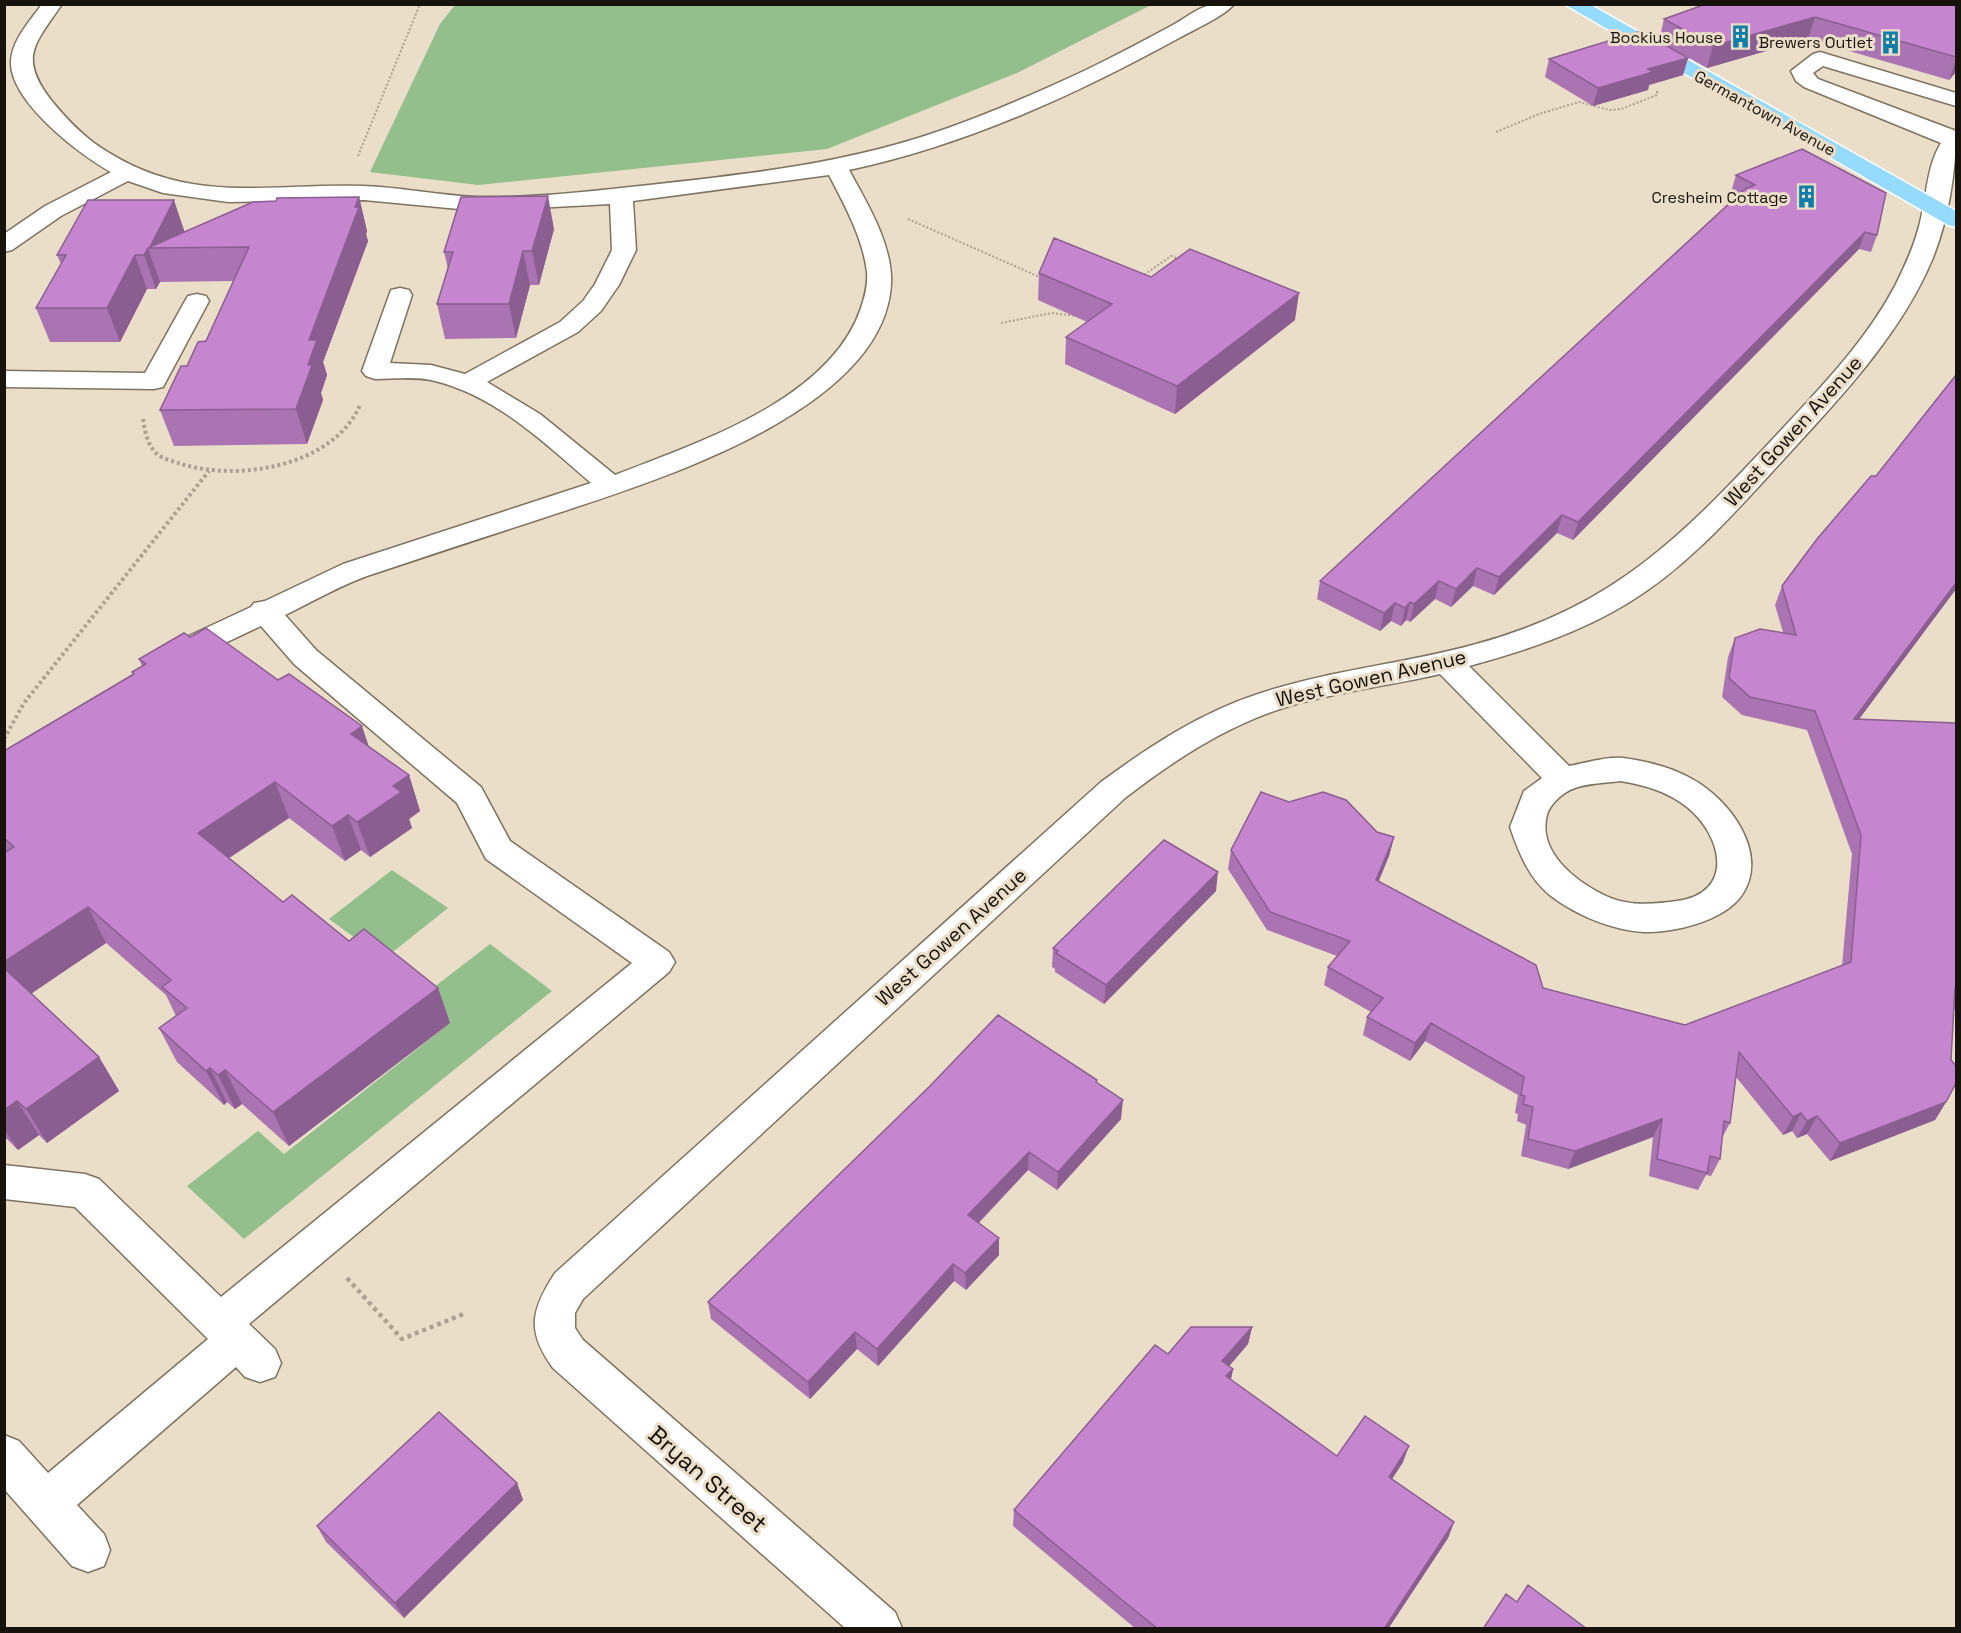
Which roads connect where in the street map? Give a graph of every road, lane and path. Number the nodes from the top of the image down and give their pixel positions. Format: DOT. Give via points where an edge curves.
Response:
graph roads {
  1 [pos="52,4"];
  2 [pos="420,4"];
  3 [pos="1224,4"];
  4 [pos="1574,4"];
  5 [pos="14,51"];
  6 [pos="1664,86"];
  7 [pos="1956,100"];
  8 [pos="1496,132"];
  9 [pos="1955,139"];
  10 [pos="358,157"];
  11 [pos="836,167"];
  12 [pos="125,174"];
  13 [pos="850,194"];
  14 [pos="621,195"];
  15 [pos="1946,214"];
  16 [pos="5,243"];
  17 [pos="1182,261"];
  18 [pos="1048,280"];
  19 [pos="1132,284"];
  20 [pos="400,295"];
  21 [pos="197,301"];
  22 [pos="1085,316"];
  23 [pos="1001,323"];
  24 [pos="375,372"];
  25 [pos="4,379"];
  26 [pos="154,381"];
  27 [pos="469,382"];
  28 [pos="210,471"];
  29 [pos="611,486"];
  30 [pos="264,610"];
  31 [pos="1445,662"];
  32 [pos="155,666"];
  33 [pos="4,740"];
  34 [pos="1562,778"];
  35 [pos="4,1182"];
  36 [pos="316,1245"];
  37 [pos="466,1313"];
  38 [pos="552,1320"];
  39 [pos="239,1342"];
  40 [pos="4,1456"];
  41 [pos="46,1503"];
  42 [pos="88,1550"];
  43 [pos="879,1629"];
  1 -- 5 [label="street"];
  2 -- 10 [label="path"];
  3 -- 11 [label="street" via="1177,32 1040,99 902,150"];
  4 -- 15 [label="main road, Germantown Avenue"];
  5 -- 12 [label="street" via="22,73 63,132"];
  6 -- 8 [label="path" via="1656,88 1657,95 1621,109 1598,109 1579,102"];
  7 -- 9 [label="street" via="1821,58 1802,71 1811,83"];
  9 -- 15 [label="street, West Gowen Avenue" via="1941,163"];
  11 -- 13 [label="street"];
  11 -- 14 [label="street"];
  12 -- 14 [label="street" via="172,188 225,197 343,192 481,204"];
  12 -- 16 [label="street"];
  13 -- 18 [label="path"];
  13 -- 29 [label="street" via="875,258 880,284 858,344 820,382 744,433"];
  14 -- 27 [label="street" via="624,250 592,306 569,327"];
  15 -- 31 [label="street, West Gowen Avenue" via="1877,335 1795,430 1681,551 1618,596 1579,618"];
  17 -- 19 [label="path" via="1171,256"];
  20 -- 24 [label="street"];
  21 -- 26 [label="street"];
  22 -- 23 [label="path" via="1052,314"];
  24 -- 27 [label="street" via="436,373"];
  24 -- 28 [label="path" via="357,414 333,441 265,467"];
  25 -- 26 [label="street"];
  26 -- 28 [label="path" via="143,418 147,438 158,455 185,467"];
  27 -- 29 [label="street" via="538,424"];
  28 -- 33 [label="path" via="24,704"];
  29 -- 30 [label="street" via="353,571"];
  30 -- 32 [label="street"];
  30 -- 36 [label="street" via="305,657 469,795 498,850 657,962"];
  31 -- 34 [label="street"];
  31 -- 38 [label="street, West Gowen Avenue" via="1311,689 1268,702 1199,732 1150,761 1104,798 569,1286"];
  34 -- 34 [label="street" via="1542,791 1529,810 1527,832 1534,856 1552,879 1577,898 1642,919 1675,918 1703,909 1724,894 1735,873 1735,850 1725,827 1707,806 1681,787 1651,775 1620,769 1589,770"];
  35 -- 39 [label="street" via="86,1191"];
  36 -- 37 [label="path" via="402,1339"];
  36 -- 39 [label="street"];
  38 -- 43 [label="street, Bryan Street" via="555,1339 625,1406"];
  39 -- 41 [label="street"];
  40 -- 41 [label="street"];
  41 -- 42 [label="street"];
}
